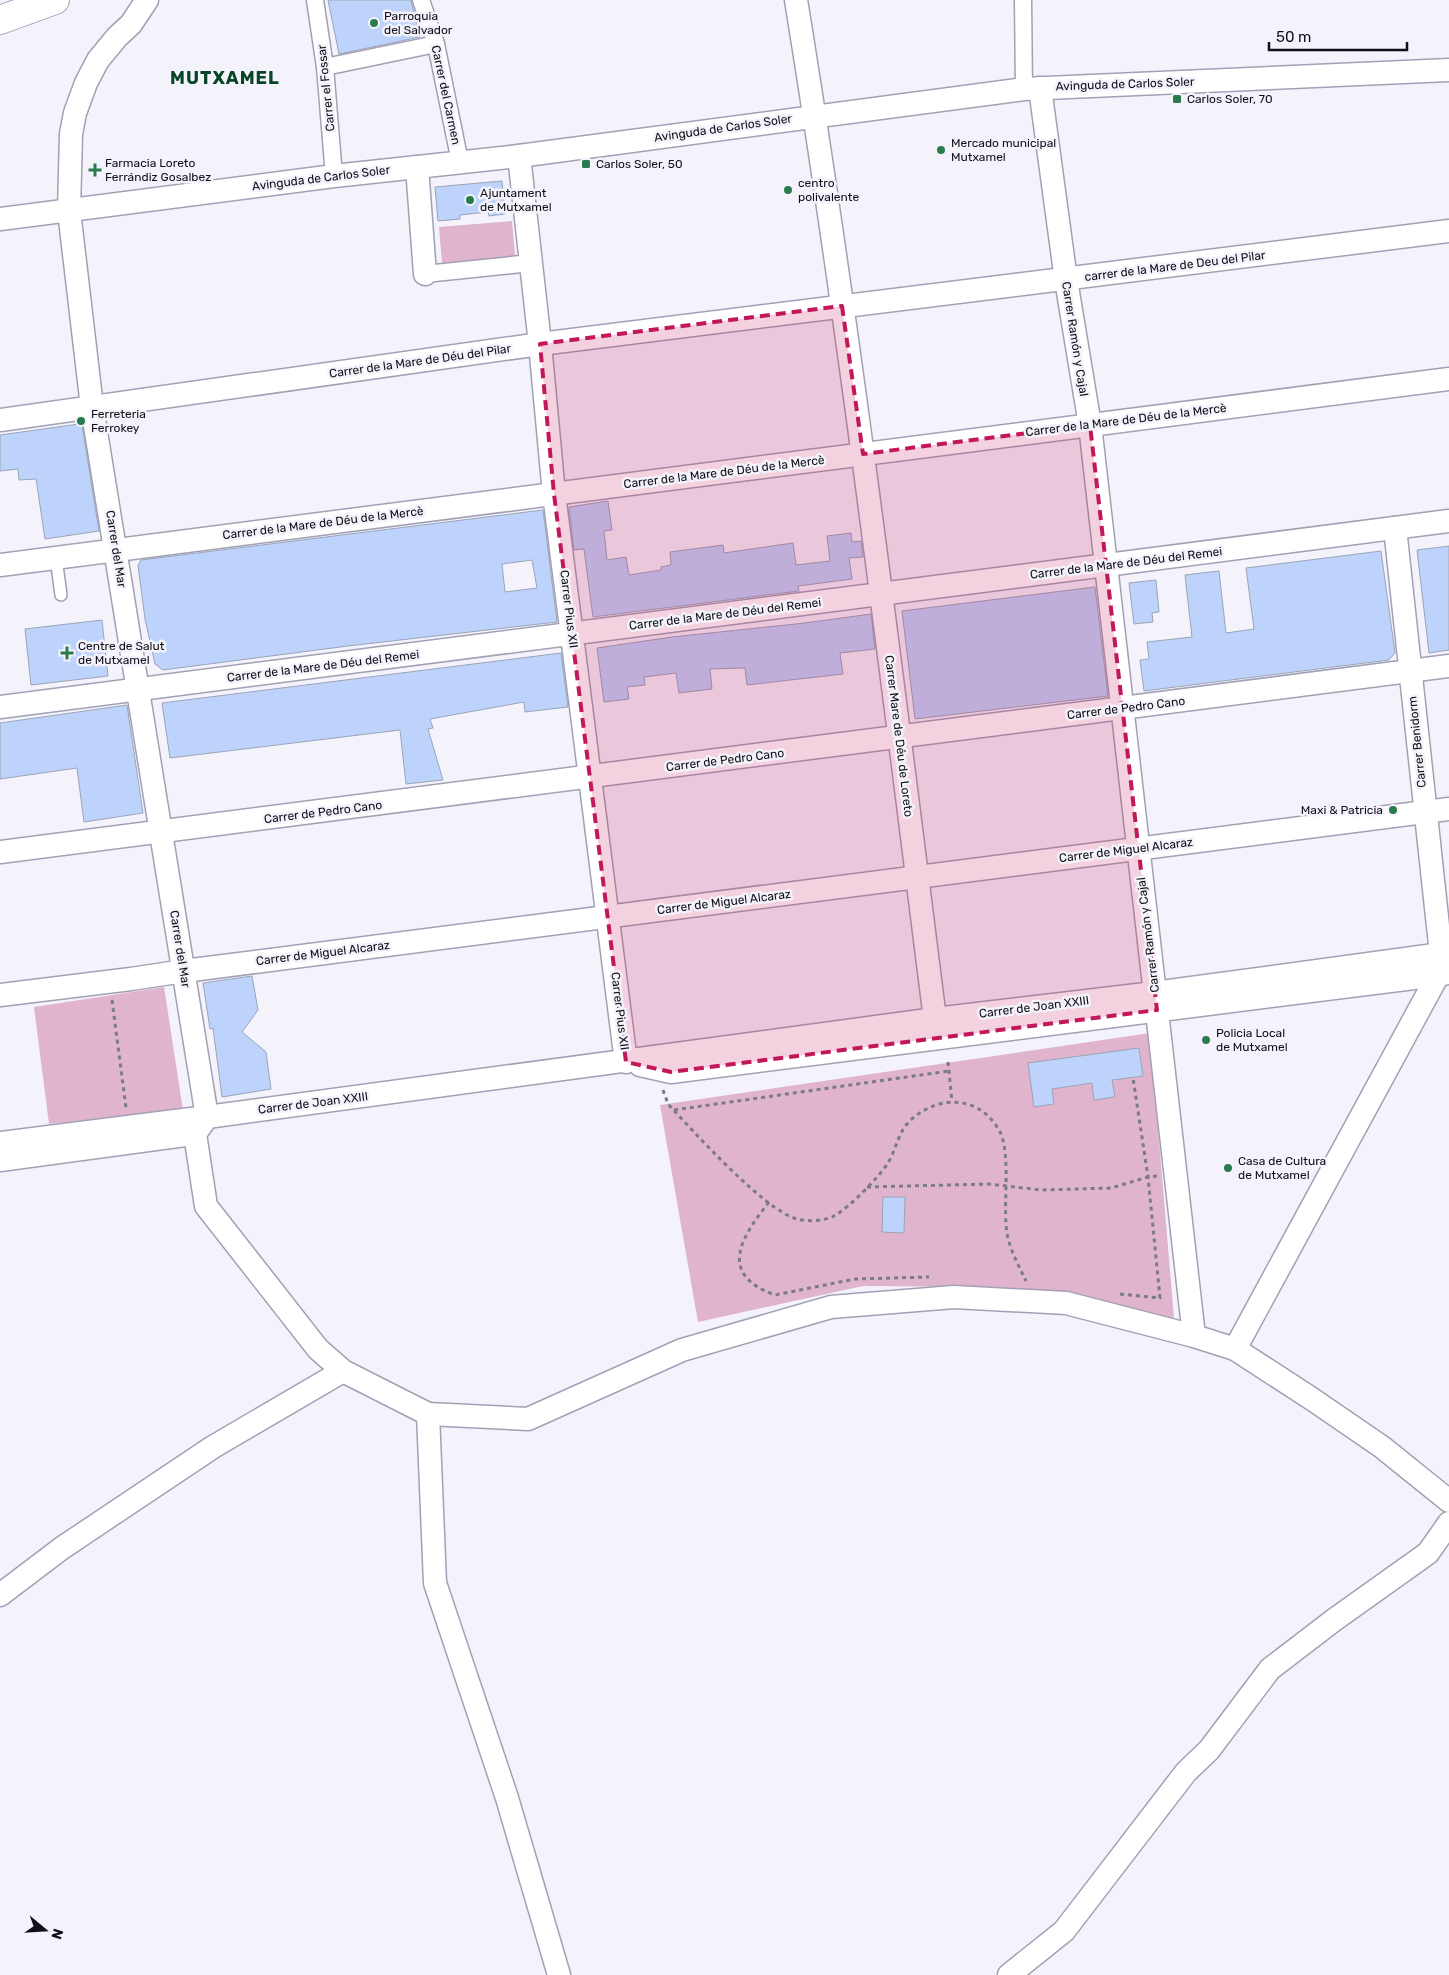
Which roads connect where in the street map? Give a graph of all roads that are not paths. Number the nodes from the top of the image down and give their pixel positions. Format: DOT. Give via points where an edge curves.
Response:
graph roads {
  1 [pos="55,0"];
  2 [pos="147,0"];
  3 [pos="315,0"];
  4 [pos="421,0"];
  5 [pos="796,0"];
  6 [pos="1023,0"];
  7 [pos="0,20"];
  8 [pos="436,44"];
  9 [pos="325,67"];
  10 [pos="1449,70"];
  11 [pos="1032,88"];
  12 [pos="815,116"];
  13 [pos="519,156"];
  14 [pos="460,162"];
  15 [pos="416,167"];
  16 [pos="334,176"];
  17 [pos="69,211"];
  18 [pos="0,219"];
  19 [pos="1449,231"];
  20 [pos="531,262"];
  21 [pos="425,274"];
  22 [pos="1066,280"];
  23 [pos="842,306"];
  24 [pos="540,344"];
  25 [pos="1449,379"];
  26 [pos="92,407"];
  27 [pos="0,420"];
  28 [pos="1090,425"];
  29 [pos="863,454"];
  30 [pos="554,494"];
  31 [pos="1449,521"];
  32 [pos="1395,528"];
  33 [pos="116,550"];
  34 [pos="56,558"];
  35 [pos="0,565"];
  36 [pos="1106,566"];
  37 [pos="881,594"];
  38 [pos="61,595"];
  39 [pos="572,634"];
  40 [pos="1449,666"];
  41 [pos="1409,672"];
  42 [pos="138,689"];
  43 [pos="0,707"];
  44 [pos="1122,709"];
  45 [pos="899,737"];
  46 [pos="590,777"];
  47 [pos="1449,809"];
  48 [pos="1425,812"];
  49 [pos="162,832"];
  50 [pos="1138,849"];
  51 [pos="0,852"];
  52 [pos="917,877"];
  53 [pos="608,917"];
  54 [pos="1441,962"];
  55 [pos="184,971"];
  56 [pos="0,994"];
  57 [pos="1156,1002"];
  58 [pos="935,1019"];
  59 [pos="626,1062"];
  60 [pos="201,1126"];
  61 [pos="0,1143"];
  62 [pos="0,1160"];
  63 [pos="1194,1336"];
  64 [pos="1235,1349"];
  65 [pos="344,1371"];
  66 [pos="428,1414"];
  67 [pos="1449,1501"];
  68 [pos="1449,1523"];
  69 [pos="0,1595"];
  70 [pos="559,1975"];
  71 [pos="1009,1975"];
  1 -- 7 [label="street"];
  2 -- 17 [label="street, Carrer del Mar" via="131,24 98,60 86,83 70,134"];
  3 -- 9 [label="street, Carrer el Fossar"];
  4 -- 8 [label="street, Carrer del Carmen"];
  5 -- 12 [label="street, Carrer Mare de Déu de Loreto"];
  6 -- 11 [label="street, Carrer Ramón y Cajal"];
  8 -- 9 [label="street"];
  8 -- 14 [label="street, Carrer del Carmen"];
  9 -- 16 [label="street, Carrer el Fossar"];
  10 -- 11 [label="street, Avinguda de Carlos Soler"];
  11 -- 12 [label="street, Avinguda de Carlos Soler"];
  11 -- 22 [label="street, Carrer Ramón y Cajal"];
  12 -- 13 [label="street, Avinguda de Carlos Soler"];
  12 -- 23 [label="street, Carrer Mare de Déu de Loreto"];
  13 -- 14 [label="street, Avinguda de Carlos Soler"];
  13 -- 20 [label="street, Carrer Pius XII"];
  14 -- 15 [label="street, Avinguda de Carlos Soler"];
  15 -- 16 [label="street, Avinguda de Carlos Soler"];
  15 -- 21 [label="street"];
  16 -- 17 [label="street, Avinguda de Carlos Soler"];
  17 -- 18 [label="street, Avinguda de Carlos Soler"];
  17 -- 26 [label="street, Carrer del Mar"];
  19 -- 22 [label="street, carrer de la Mare de Deu del Pilar"];
  20 -- 21 [label="street"];
  20 -- 24 [label="street, Carrer Pius XII"];
  22 -- 23 [label="street, carrer de la Mare de Deu del Pilar"];
  22 -- 28 [label="street, Carrer Ramón y Cajal"];
  23 -- 24 [label="street, Carrer de la Mare de Déu del Pilar"];
  23 -- 29 [label="street, Carrer Mare de Déu de Loreto"];
  24 -- 26 [label="street, Carrer de la Mare de Déu del Pilar"];
  24 -- 30 [label="street, Carrer Pius XII"];
  25 -- 28 [label="street, Carrer de la Mare de Déu de la Mercè"];
  26 -- 27 [label="street, Carrer de la Mare de Déu del Pilar"];
  26 -- 33 [label="street, Carrer del Mar"];
  28 -- 29 [label="street, Carrer de la Mare de Déu de la Mercè"];
  28 -- 36 [label="street, Carrer Ramón y Cajal"];
  29 -- 30 [label="street, Carrer de la Mare de Déu de la Mercè"];
  29 -- 37 [label="street, Carrer Mare de Déu de Loreto"];
  30 -- 33 [label="street, Carrer de la Mare de Déu de la Mercè"];
  30 -- 39 [label="street, Carrer Pius XII"];
  31 -- 32 [label="street, Carrer de la Mare de Déu del Remei"];
  32 -- 36 [label="street, Carrer de la Mare de Déu del Remei"];
  32 -- 41 [label="street, Carrer Benidorm"];
  33 -- 34 [label="street, Carrer de la Mare de Déu de la Mercè"];
  33 -- 42 [label="street, Carrer del Mar"];
  34 -- 35 [label="street, Carrer de la Mare de Déu de la Mercè"];
  34 -- 38 [label="lane"];
  36 -- 37 [label="street, Carrer de la Mare de Déu del Remei"];
  36 -- 44 [label="street, Carrer Ramón y Cajal"];
  37 -- 39 [label="street, Carrer de la Mare de Déu del Remei"];
  37 -- 45 [label="street, Carrer Mare de Déu de Loreto"];
  39 -- 42 [label="street, Carrer de la Mare de Déu del Remei"];
  39 -- 46 [label="street, Carrer Pius XII"];
  40 -- 41 [label="street, Carrer de Pedro Cano"];
  41 -- 44 [label="street, Carrer de Pedro Cano"];
  41 -- 48 [label="street, Carrer Benidorm"];
  42 -- 43 [label="street, Carrer de la Mare de Déu del Remei"];
  42 -- 49 [label="street, Carrer del Mar"];
  44 -- 45 [label="street, Carrer de Pedro Cano"];
  44 -- 50 [label="street, Carrer Ramón y Cajal"];
  45 -- 46 [label="street, Carrer de Pedro Cano"];
  45 -- 52 [label="street, Carrer Mare de Déu de Loreto"];
  46 -- 49 [label="street, Carrer de Pedro Cano"];
  46 -- 53 [label="street, Carrer Pius XII"];
  47 -- 48 [label="street, Carrer de Miguel Alcaraz"];
  48 -- 50 [label="street, Carrer de Miguel Alcaraz"];
  48 -- 54 [label="street, Carrer Benidorm"];
  49 -- 51 [label="street, Carrer de Pedro Cano"];
  49 -- 55 [label="street, Carrer del Mar"];
  50 -- 52 [label="street, Carrer de Miguel Alcaraz"];
  50 -- 57 [label="street, Carrer Ramón y Cajal"];
  52 -- 53 [label="street, Carrer de Miguel Alcaraz"];
  52 -- 58 [label="street, Carrer Mare de Déu de Loreto"];
  53 -- 55 [label="street, Carrer de Miguel Alcaraz"];
  53 -- 59 [label="street, Carrer Pius XII"];
  54 -- 57 [label="street, Carrer de Joan XXIII"];
  54 -- 64 [label="street"];
  55 -- 56 [label="street, Carrer de Miguel Alcaraz"];
  55 -- 60 [label="street, Carrer del Mar"];
  57 -- 58 [label="street, Carrer de Joan XXIII"];
  57 -- 59 [label="street, Carrer de Joan XXIII" via="671,1072"];
  57 -- 63 [label="street, Carrer Ramón y Cajal"];
  58 -- 59 [label="street, Carrer de Joan XXIII"];
  59 -- 60 [label="street, Carrer de Joan XXIII" via="244,1112"];
  60 -- 61 [label="street, Carrer de Joan XXIII" via="128,1127"];
  60 -- 62 [label="street, Carrer de Joan XXIII"];
  60 -- 65 [label="street, Carrer del Mar" via="206,1206 318,1349"];
  63 -- 64 [label="street"];
  63 -- 66 [label="street" via="1066,1303 954,1296 831,1307 682,1350 528,1420"];
  64 -- 67 [label="street" via="1382,1448"];
  65 -- 66 [label="street, Carrer del Mar"];
  65 -- 69 [label="street" via="213,1447 62,1548"];
  66 -- 70 [label="street" via="435,1583 507,1798"];
  68 -- 71 [label="street" via="1428,1553 1270,1669 1210,1750 1186,1772 1064,1931"];
}
